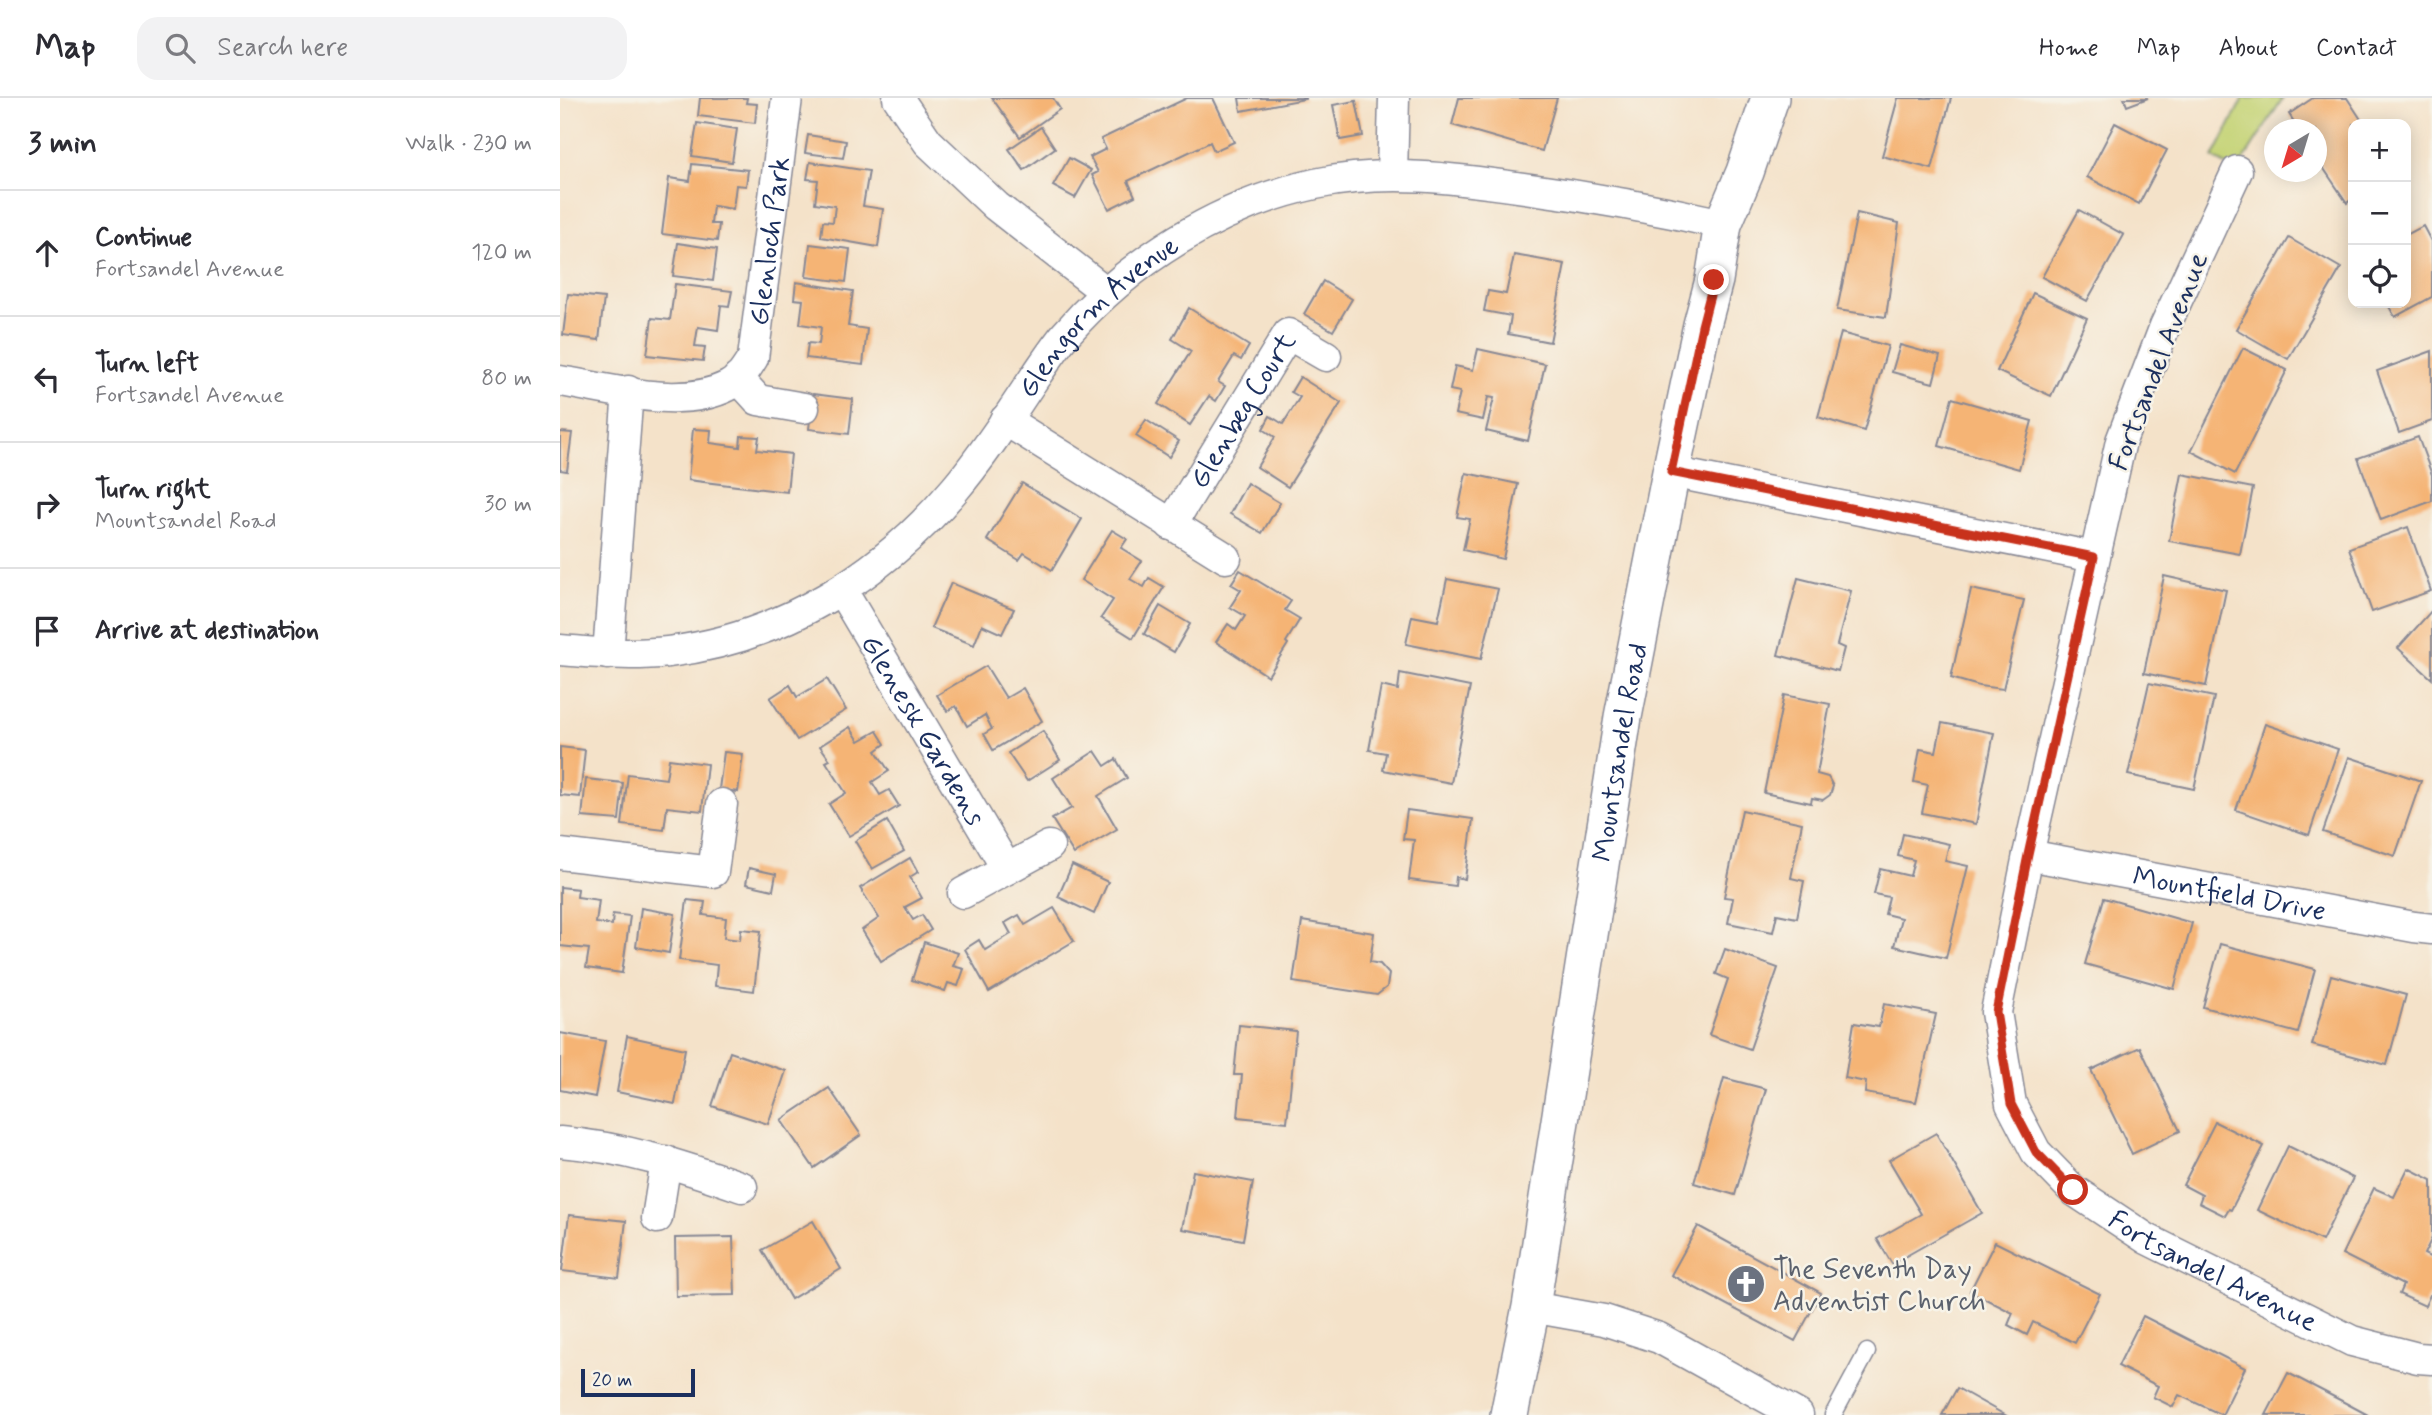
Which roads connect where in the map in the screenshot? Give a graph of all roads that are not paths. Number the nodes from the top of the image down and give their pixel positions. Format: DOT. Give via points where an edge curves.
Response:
graph roads {
  1 [pos="787,98"];
  2 [pos="898,98"];
  3 [pos="1394,98"];
  4 [pos="1770,98"];
  5 [pos="2237,171"];
  6 [pos="1392,174"];
  7 [pos="1723,224"];
  8 [pos="1106,292"];
  9 [pos="1326,356"];
  10 [pos="738,378"];
  11 [pos="560,381"];
  12 [pos="628,391"];
  13 [pos="804,408"];
  14 [pos="1005,420"];
  15 [pos="1671,472"];
  16 [pos="1171,525"];
  17 [pos="2094,557"];
  18 [pos="1226,558"];
  19 [pos="842,591"];
  20 [pos="560,650"];
  21 [pos="608,654"];
  22 [pos="722,804"];
  23 [pos="1049,846"];
  24 [pos="560,854"];
  25 [pos="2028,855"];
  26 [pos="1007,869"];
  27 [pos="963,893"];
  28 [pos="2432,929"];
  29 [pos="560,1142"];
  30 [pos="666,1161"];
  31 [pos="742,1187"];
  32 [pos="657,1218"];
  33 [pos="1531,1307"];
  34 [pos="1867,1352"];
  35 [pos="2432,1359"];
  36 [pos="1509,1415"];
  37 [pos="1798,1415"];
  38 [pos="1833,1415"];
  1 -- 10 [label="street, Glenloch Park" via="753,358"];
  2 -- 8 [label="street" via="928,142 976,188"];
  3 -- 6 [label="street"];
  4 -- 7 [label="street, Mountsandel Road"];
  5 -- 17 [label="street, Fortsandel Avenue" via="2165,326 2120,440"];
  6 -- 7 [label="street, Glengorm Avenue" via="1560,193"];
  6 -- 8 [label="street, Glengorm Avenue" via="1316,184 1255,202 1182,237"];
  7 -- 15 [label="street, Mountsandel Road"];
  8 -- 14 [label="street, Glengorm Avenue" via="1063,337"];
  9 -- 16 [label="street, Glenbeg Court" via="1288,334"];
  10 -- 12 [label="street" via="729,386 690,396 656,398"];
  10 -- 13 [label="street" via="758,400"];
  11 -- 12 [label="street"];
  12 -- 21 [label="street"];
  14 -- 16 [label="street, Glenbeg Court"];
  14 -- 19 [label="street, Glengorm Avenue" via="955,489 900,546"];
  15 -- 17 [label="street"];
  15 -- 33 [label="street, Mountsandel Road" via="1623,717"];
  16 -- 18 [label="street, Glenbeg Court"];
  17 -- 25 [label="street, Fortsandel Avenue"];
  19 -- 21 [label="street, Glengorm Avenue" via="780,623 738,638 667,652"];
  19 -- 26 [label="street, Glenesk Gardens"];
  20 -- 21 [label="street, Glengorm Avenue"];
  22 -- 24 [label="street" via="713,872"];
  23 -- 26 [label="street"];
  25 -- 28 [label="street, Mountfield Drive"];
  25 -- 35 [label="street, Fortsandel Avenue" via="1996,1012 2011,1104 2036,1152 2073,1190 2147,1239 2352,1341"];
  26 -- 27 [label="street"];
  29 -- 30 [label="street"];
  30 -- 31 [label="street"];
  30 -- 32 [label="street"];
  33 -- 36 [label="street, Mountsandel Road"];
  33 -- 37 [label="street" via="1604,1320 1659,1338"];
  34 -- 38 [label="lane"];
}
